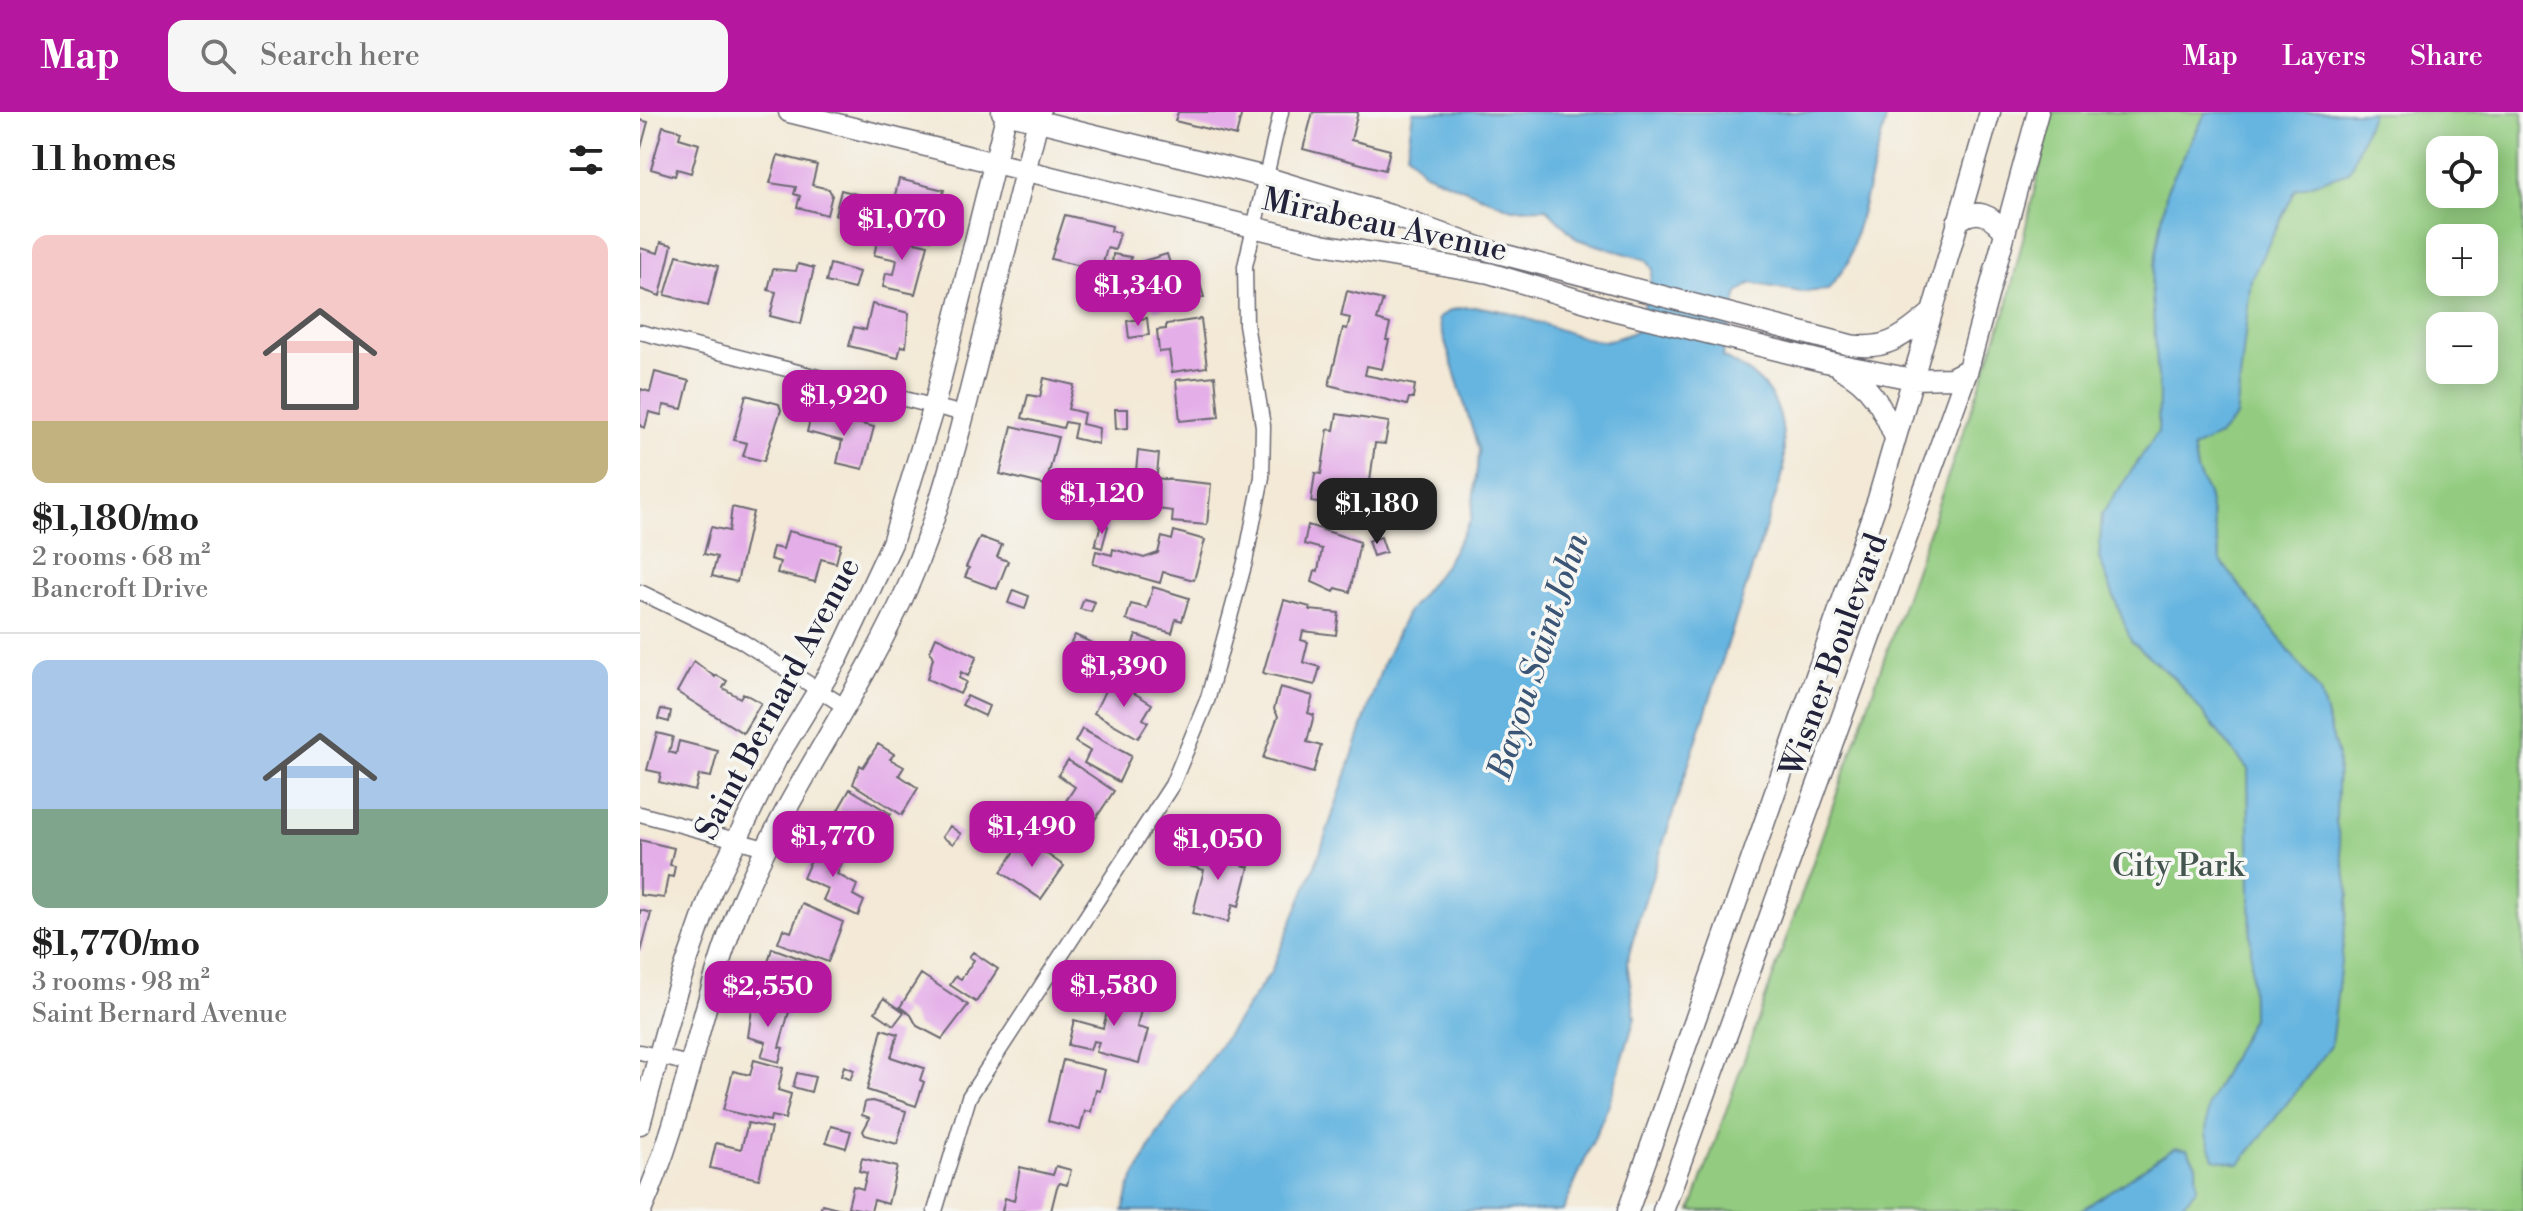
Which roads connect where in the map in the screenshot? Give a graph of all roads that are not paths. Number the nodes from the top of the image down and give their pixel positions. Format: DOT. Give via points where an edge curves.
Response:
graph roads {
  1 [pos="789,112"];
  2 [pos="1005,112"];
  3 [pos="1281,112"];
  4 [pos="1990,112"];
  5 [pos="2038,112"];
  6 [pos="1039,116"];
  7 [pos="994,163"];
  8 [pos="1025,170"];
  9 [pos="1265,177"];
  10 [pos="1957,222"];
  11 [pos="1252,227"];
  12 [pos="2005,232"];
  13 [pos="1931,313"];
  14 [pos="640,332"];
  15 [pos="1826,362"];
  16 [pos="1968,369"];
  17 [pos="1912,379"];
  18 [pos="934,406"];
  19 [pos="964,414"];
  20 [pos="1895,438"];
  21 [pos="640,592"];
  22 [pos="820,690"];
  23 [pos="847,708"];
  24 [pos="640,814"];
  25 [pos="735,837"];
  26 [pos="765,848"];
  27 [pos="649,1054"];
  28 [pos="689,1064"];
  29 [pos="640,1124"];
  30 [pos="641,1211"];
  31 [pos="935,1211"];
  32 [pos="1628,1211"];
  33 [pos="1663,1211"];
  1 -- 7 [label="street, Mirabeau Avenue"];
  2 -- 6 [label="street, Mirabeau Avenue"];
  2 -- 7 [label="street, Saint Bernard Avenue"];
  3 -- 9 [label="street"];
  4 -- 10 [label="street, Wisner Boulevard"];
  5 -- 12 [label="street, Wisner Boulevard"];
  6 -- 8 [label="street, Saint Bernard Avenue"];
  6 -- 9 [label="street, Mirabeau Avenue"];
  7 -- 8 [label="street, Mirabeau Avenue"];
  7 -- 18 [label="street, Saint Bernard Avenue"];
  8 -- 11 [label="street, Mirabeau Avenue"];
  8 -- 19 [label="street, Saint Bernard Avenue"];
  9 -- 11 [label="street"];
  9 -- 13 [label="street, Mirabeau Avenue" via="1490,251 1850,345 1872,349 1892,344"];
  10 -- 12 [label="street" via="1985,214"];
  10 -- 13 [label="street, Wisner Boulevard"];
  11 -- 15 [label="street, Mirabeau Avenue" via="1449,264"];
  11 -- 31 [label="street" via="1244,295 1263,426 1262,477 1208,698 1172,785 969,1097"];
  12 -- 16 [label="street, Wisner Boulevard"];
  13 -- 17 [label="street, Wisner Boulevard"];
  14 -- 18 [label="street"];
  15 -- 17 [label="street, Mirabeau Avenue"];
  15 -- 20 [label="street" via="1855,376 1874,395"];
  16 -- 17 [label="street, Mirabeau Avenue" via="1951,378"];
  16 -- 33 [label="street, Wisner Boulevard"];
  17 -- 20 [label="street, Wisner Boulevard"];
  18 -- 19 [label="street"];
  18 -- 22 [label="street, Saint Bernard Avenue" via="892,543"];
  19 -- 23 [label="street, Saint Bernard Avenue" via="909,583"];
  20 -- 32 [label="street, Wisner Boulevard"];
  21 -- 22 [label="street" via="740,640"];
  22 -- 23 [label="street"];
  22 -- 25 [label="street, Saint Bernard Avenue"];
  23 -- 26 [label="street, Saint Bernard Avenue"];
  24 -- 25 [label="street"];
  25 -- 26 [label="street"];
  25 -- 27 [label="street, Saint Bernard Avenue"];
  26 -- 28 [label="street, Saint Bernard Avenue" via="718,964"];
  27 -- 28 [label="street"];
  27 -- 29 [label="street, Saint Bernard Avenue"];
  28 -- 30 [label="street, Saint Bernard Avenue" via="673,1126"];
}
